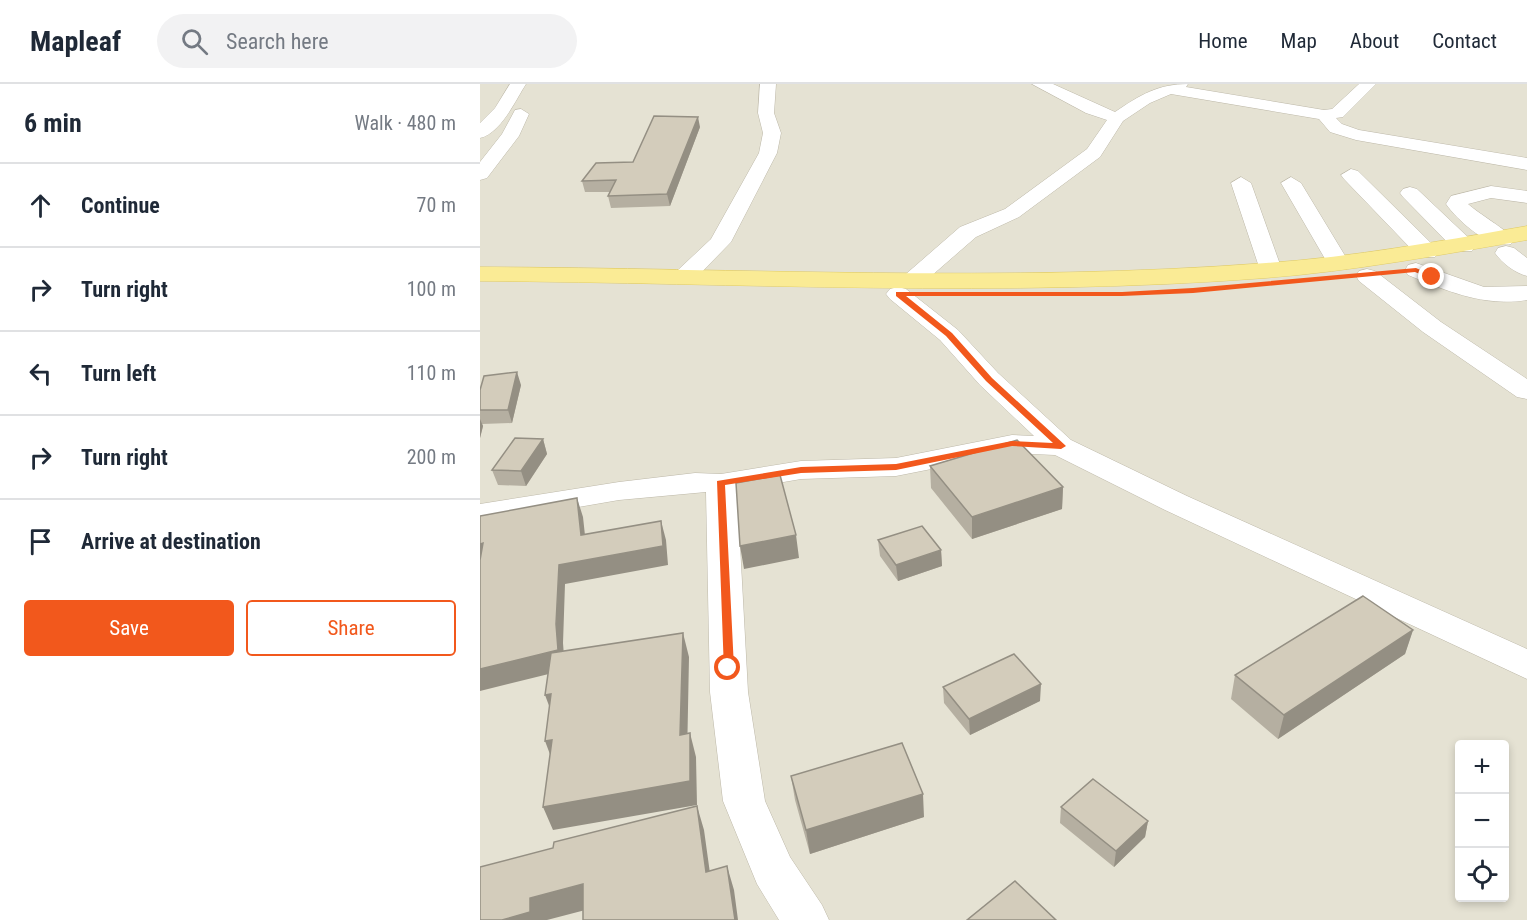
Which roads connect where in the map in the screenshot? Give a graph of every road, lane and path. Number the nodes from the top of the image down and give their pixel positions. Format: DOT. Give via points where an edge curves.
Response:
graph roads {
  1 [pos="518,84"];
  2 [pos="768,84"];
  3 [pos="1040,84"];
  4 [pos="1368,84"];
  5 [pos="1175,87"];
  6 [pos="521,114"];
  7 [pos="1324,115"];
  8 [pos="1117,118"];
  9 [pos="481,131"];
  10 [pos="1431,147"];
  11 [pos="1527,164"];
  12 [pos="1435,168"];
  13 [pos="480,174"];
  14 [pos="1351,175"];
  15 [pos="1479,177"];
  16 [pos="1241,183"];
  17 [pos="1291,183"];
  18 [pos="1527,186"];
  19 [pos="1410,193"];
  20 [pos="1527,197"];
  21 [pos="1527,233"];
  22 [pos="1464,246"];
  23 [pos="1512,247"];
  24 [pos="1421,261"];
  25 [pos="1339,264"];
  26 [pos="1527,269"];
  27 [pos="1271,270"];
  28 [pos="480,274"];
  29 [pos="686,275"];
  30 [pos="1367,276"];
  31 [pos="480,285"];
  32 [pos="906,286"];
  33 [pos="1527,293"];
  34 [pos="1527,391"];
  35 [pos="1061,446"];
  36 [pos="721,483"];
  37 [pos="480,514"];
  38 [pos="1527,665"];
  39 [pos="805,920"];
  1 -- 9 [label="street"];
  2 -- 29 [label="street" via="766,113 772,133 768,153 720,242"];
  3 -- 8 [label="street"];
  4 -- 7 [label="street" via="1337,113"];
  5 -- 7 [label="street"];
  5 -- 8 [label="street" via="1144,100"];
  6 -- 13 [label="street" via="510,136"];
  7 -- 10 [label="street" via="1335,128 1356,135"];
  8 -- 32 [label="street" via="1094,153 1012,213 968,232"];
  10 -- 11 [label="street"];
  10 -- 12 [label="street" via="1430,163"];
  14 -- 24 [label="street"];
  15 -- 18 [label="street"];
  16 -- 27 [label="street"];
  17 -- 25 [label="street"];
  19 -- 22 [label="street"];
  20 -- 23 [label="street" via="1491,192 1458,200 1456,204"];
  21 -- 23 [label="main road"];
  22 -- 23 [label="main road"];
  22 -- 24 [label="main road"];
  23 -- 24 [label="main road"];
  23 -- 26 [label="street"];
  24 -- 25 [label="main road"];
  24 -- 30 [label="main road"];
  24 -- 33 [label="street" via="1465,289 1499,298"];
  25 -- 27 [label="main road"];
  27 -- 32 [label="main road"];
  28 -- 29 [label="main road"];
  29 -- 32 [label="main road"];
  30 -- 32 [label="main road" via="1122,294"];
  30 -- 34 [label="street" via="1432,327"];
  31 -- 32 [label="main road"];
  32 -- 35 [label="street" via="989,380"];
  35 -- 36 [label="street" via="1012,444 896,467 801,470"];
  35 -- 38 [label="street"];
  36 -- 37 [label="street" via="695,482 620,491"];
  36 -- 39 [label="street" via="729,692 744,801 773,870"];
}
